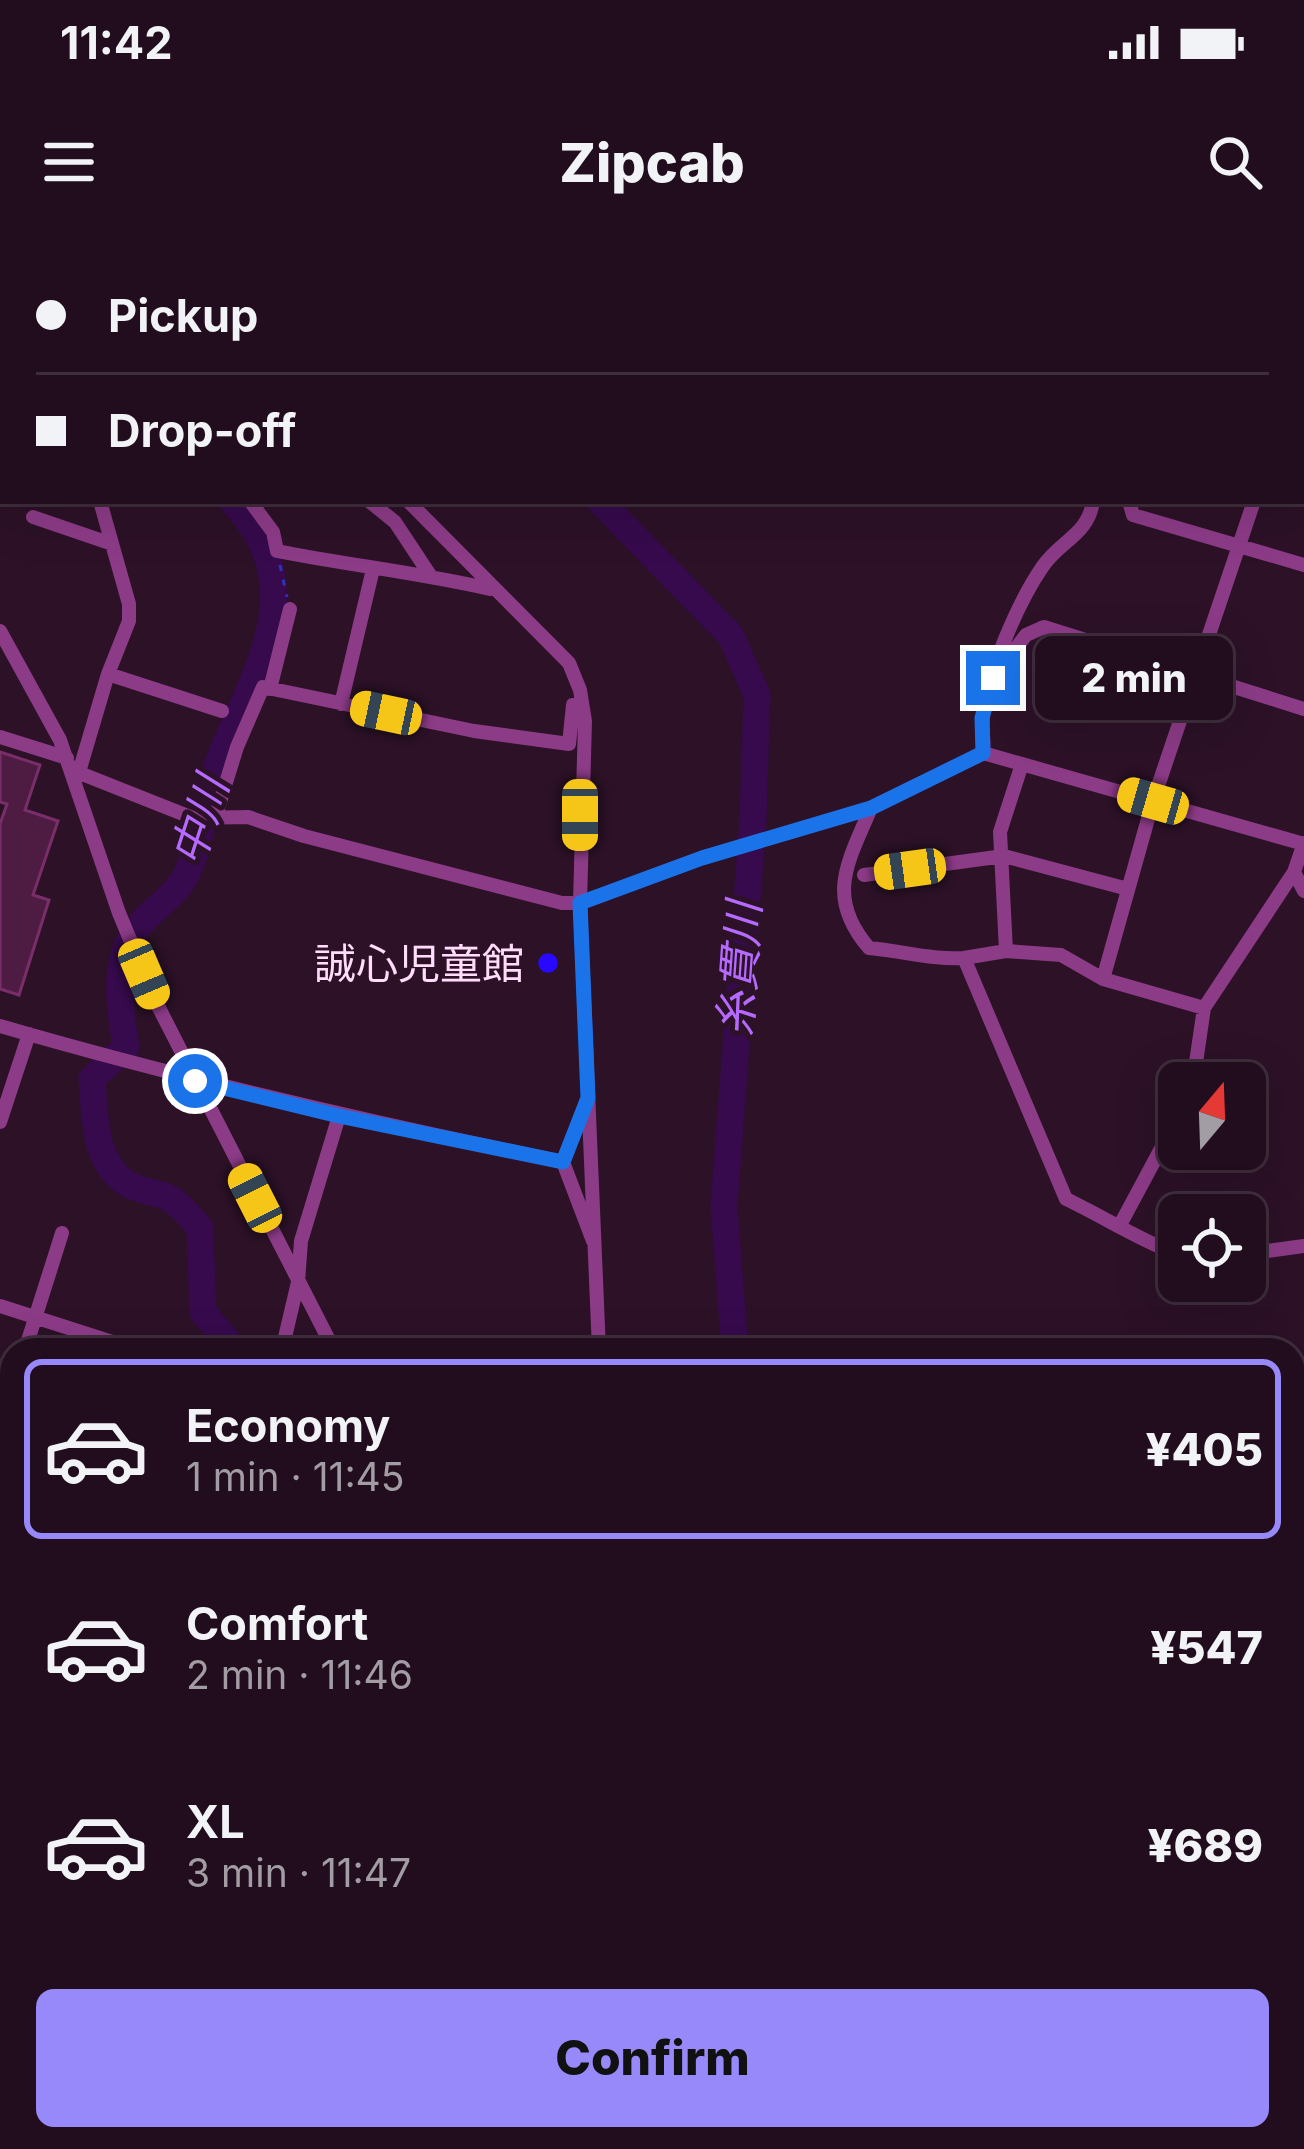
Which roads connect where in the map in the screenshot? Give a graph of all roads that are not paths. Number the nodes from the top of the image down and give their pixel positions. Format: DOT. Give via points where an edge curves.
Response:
graph roads {
  1 [pos="101,504"];
  2 [pos="252,504"];
  3 [pos="373,504"];
  4 [pos="411,504"];
  5 [pos="1092,504"];
  6 [pos="1130,504"];
  7 [pos="1253,504"];
  8 [pos="33,517"];
  9 [pos="112,544"];
  10 [pos="1240,545"];
  11 [pos="1304,565"];
  12 [pos="373,569"];
  13 [pos="430,575"];
  14 [pos="495,590"];
  15 [pos="290,609"];
  16 [pos="0,631"];
  17 [pos="108,674"];
  18 [pos="1194,674"];
  19 [pos="993,678"];
  20 [pos="270,689"];
  21 [pos="341,704"];
  22 [pos="582,704"];
  23 [pos="1304,710"];
  24 [pos="222,711"];
  25 [pos="0,736"];
  26 [pos="983,753"];
  27 [pos="1022,764"];
  28 [pos="73,767"];
  29 [pos="1153,801"];
  30 [pos="871,808"];
  31 [pos="214,817"];
  32 [pos="1304,844"];
  33 [pos="1004,856"];
  34 [pos="1294,872"];
  35 [pos="864,875"];
  36 [pos="1128,889"];
  37 [pos="1304,891"];
  38 [pos="580,903"];
  39 [pos="1006,951"];
  40 [pos="964,958"];
  41 [pos="1103,979"];
  42 [pos="1204,1008"];
  43 [pos="0,1026"];
  44 [pos="29,1034"];
  45 [pos="1196,1062"];
  46 [pos="195,1081"];
  47 [pos="588,1098"];
  48 [pos="339,1116"];
  49 [pos="0,1122"];
  50 [pos="1158,1154"];
  51 [pos="563,1162"];
  52 [pos="1120,1225"];
  53 [pos="62,1234"];
  54 [pos="1304,1246"];
  55 [pos="1158,1247"];
  56 [pos="597,1248"];
  57 [pos="1266,1251"];
  58 [pos="298,1282"];
  59 [pos="0,1306"];
  60 [pos="35,1318"];
  61 [pos="29,1338"];
  62 [pos="92,1338"];
  63 [pos="285,1338"];
  64 [pos="327,1338"];
  65 [pos="599,1338"];
  1 -- 9 [label="street"];
  2 -- 12 [label="street" via="277,551"];
  3 -- 13 [label="street" via="395,522"];
  4 -- 14 [label="street"];
  5 -- 19 [label="street" via="1084,528 1042,567"];
  6 -- 10 [label="street" via="1133,515"];
  7 -- 10 [label="street"];
  8 -- 9 [label="street"];
  9 -- 17 [label="street" via="129,621"];
  10 -- 11 [label="street"];
  10 -- 18 [label="street"];
  12 -- 13 [label="street"];
  12 -- 21 [label="street"];
  13 -- 14 [label="street"];
  14 -- 22 [label="street" via="568,663"];
  15 -- 20 [label="street"];
  16 -- 28 [label="street"];
  17 -- 24 [label="street"];
  17 -- 28 [label="street"];
  18 -- 19 [label="street" via="1044,627 1027,635"];
  18 -- 23 [label="street"];
  18 -- 29 [label="street"];
  19 -- 26 [label="street"];
  20 -- 21 [label="street"];
  20 -- 31 [label="street" via="263,687 237,746"];
  21 -- 22 [label="street" via="568,744 573,705"];
  22 -- 38 [label="street"];
  25 -- 28 [label="street"];
  26 -- 27 [label="street"];
  26 -- 30 [label="street"];
  27 -- 29 [label="street"];
  27 -- 33 [label="street" via="1000,832"];
  28 -- 31 [label="street" via="193,818"];
  28 -- 46 [label="street" via="119,913"];
  29 -- 32 [label="street"];
  29 -- 36 [label="street"];
  30 -- 38 [label="street"];
  30 -- 40 [label="street" via="842,884 858,935 869,948"];
  31 -- 38 [label="street" via="248,818"];
  32 -- 34 [label="street"];
  33 -- 35 [label="street"];
  33 -- 36 [label="street"];
  33 -- 39 [label="street"];
  34 -- 37 [label="street"];
  34 -- 42 [label="street"];
  36 -- 41 [label="street"];
  38 -- 47 [label="street"];
  39 -- 40 [label="street"];
  39 -- 41 [label="street" via="1061,955"];
  40 -- 52 [label="street" via="1066,1199"];
  41 -- 42 [label="street"];
  42 -- 45 [label="street"];
  43 -- 44 [label="street"];
  44 -- 46 [label="street"];
  44 -- 49 [label="street"];
  46 -- 48 [label="street"];
  46 -- 58 [label="street"];
  47 -- 51 [label="street"];
  47 -- 56 [label="street"];
  48 -- 51 [label="street"];
  48 -- 58 [label="street" via="301,1240"];
  50 -- 52 [label="street"];
  51 -- 56 [label="street"];
  52 -- 55 [label="street"];
  53 -- 60 [label="street"];
  54 -- 57 [label="street"];
  56 -- 65 [label="street"];
  58 -- 63 [label="street"];
  58 -- 64 [label="street"];
  59 -- 60 [label="street"];
  60 -- 61 [label="street"];
  60 -- 62 [label="street"];
}
